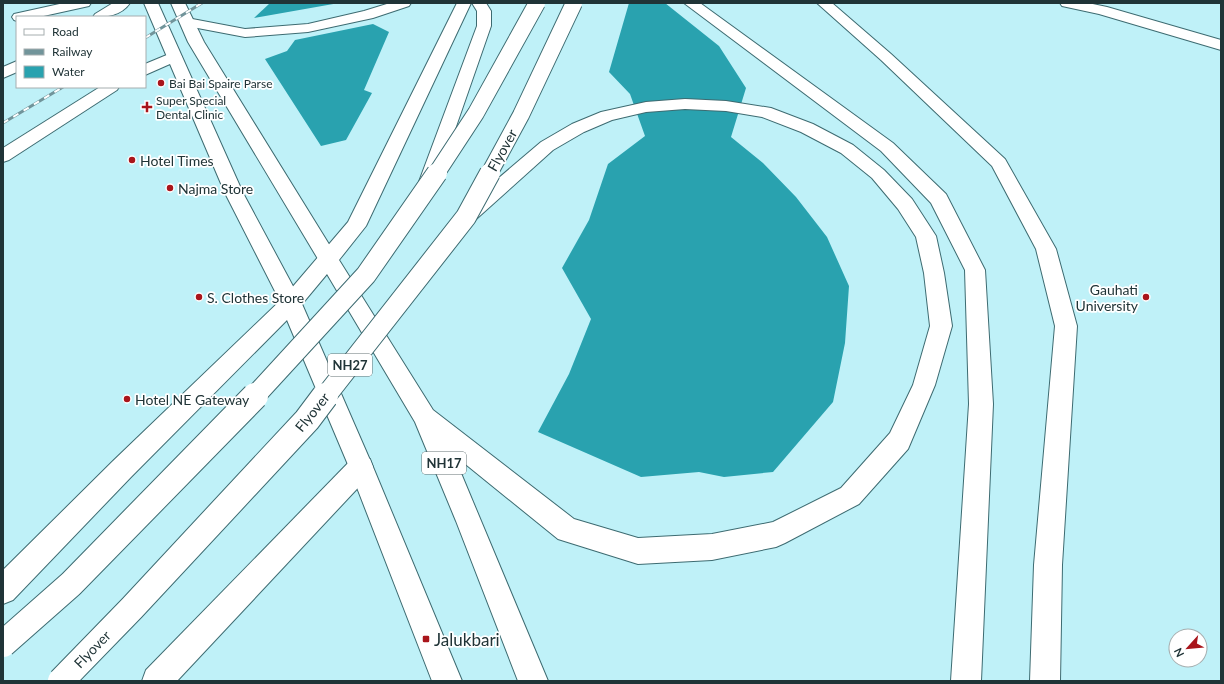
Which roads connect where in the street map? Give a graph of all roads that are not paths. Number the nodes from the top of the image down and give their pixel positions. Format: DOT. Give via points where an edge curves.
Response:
graph roads {
  1 [pos="84,3"];
  2 [pos="123,3"];
  3 [pos="150,3"];
  4 [pos="178,3"];
  5 [pos="404,3"];
  6 [pos="464,3"];
  7 [pos="479,3"];
  8 [pos="537,3"];
  9 [pos="574,3"];
  10 [pos="691,3"];
  11 [pos="824,3"];
  12 [pos="1067,3"];
  13 [pos="23,16"];
  14 [pos="102,16"];
  15 [pos="16,17"];
  16 [pos="3,20"];
  17 [pos="187,22"];
  18 [pos="1221,46"];
  19 [pos="174,57"];
  20 [pos="16,66"];
  21 [pos="146,70"];
  22 [pos="3,73"];
  23 [pos="109,88"];
  24 [pos="3,156"];
  25 [pos="424,192"];
  26 [pos="466,217"];
  27 [pos="328,259"];
  28 [pos="291,303"];
  29 [pos="424,417"];
  30 [pos="361,467"];
  31 [pos="3,590"];
  32 [pos="3,644"];
  33 [pos="61,681"];
  34 [pos="157,681"];
  35 [pos="447,681"];
  36 [pos="533,681"];
  37 [pos="966,681"];
  38 [pos="1046,681"];
  1 -- 13 [label="main road"];
  2 -- 14 [label="main road"];
  3 -- 19 [label="main road"];
  4 -- 17 [label="main road"];
  5 -- 17 [label="main road" via="368,15 308,28 245,33"];
  6 -- 27 [label="main road" via="356,226"];
  7 -- 25 [label="main road, bridge" via="484,11 484,26"];
  8 -- 25 [label="main road, bridge" via="476,113"];
  9 -- 26 [label="main road, Flyover / NH27, bridge" via="522,115"];
  10 -- 37 [label="main road" via="887,147 939,199 974,270 981,404"];
  11 -- 38 [label="main road" via="999,163 1046,249 1066,326 1048,565"];
  12 -- 18 [label="main road" via="1102,10"];
  15 -- 16 [label="main road"];
  17 -- 27 [label="main road" via="196,42"];
  19 -- 21 [label="main road"];
  19 -- 28 [label="main road" via="234,193"];
  20 -- 22 [label="main road"];
  23 -- 24 [label="main road"];
  25 -- 32 [label="main road, bridge" via="366,275 258,393 71,584"];
  26 -- 29 [label="main road" via="547,146 578,128 607,116 646,107 685,104 726,106 765,112 807,128 840,146 878,174 905,204 926,236 941,326 924,385 898,441 850,496 776,534 712,547 638,551 567,530"];
  26 -- 33 [label="main road, Flyover / NH27, bridge" via="307,420"];
  27 -- 28 [label="main road"];
  27 -- 29 [label="main road, NH17"];
  28 -- 30 [label="main road"];
  28 -- 31 [label="main road"];
  29 -- 36 [label="main road, NH17"];
  30 -- 34 [label="main road"];
  30 -- 35 [label="main road"];
}
